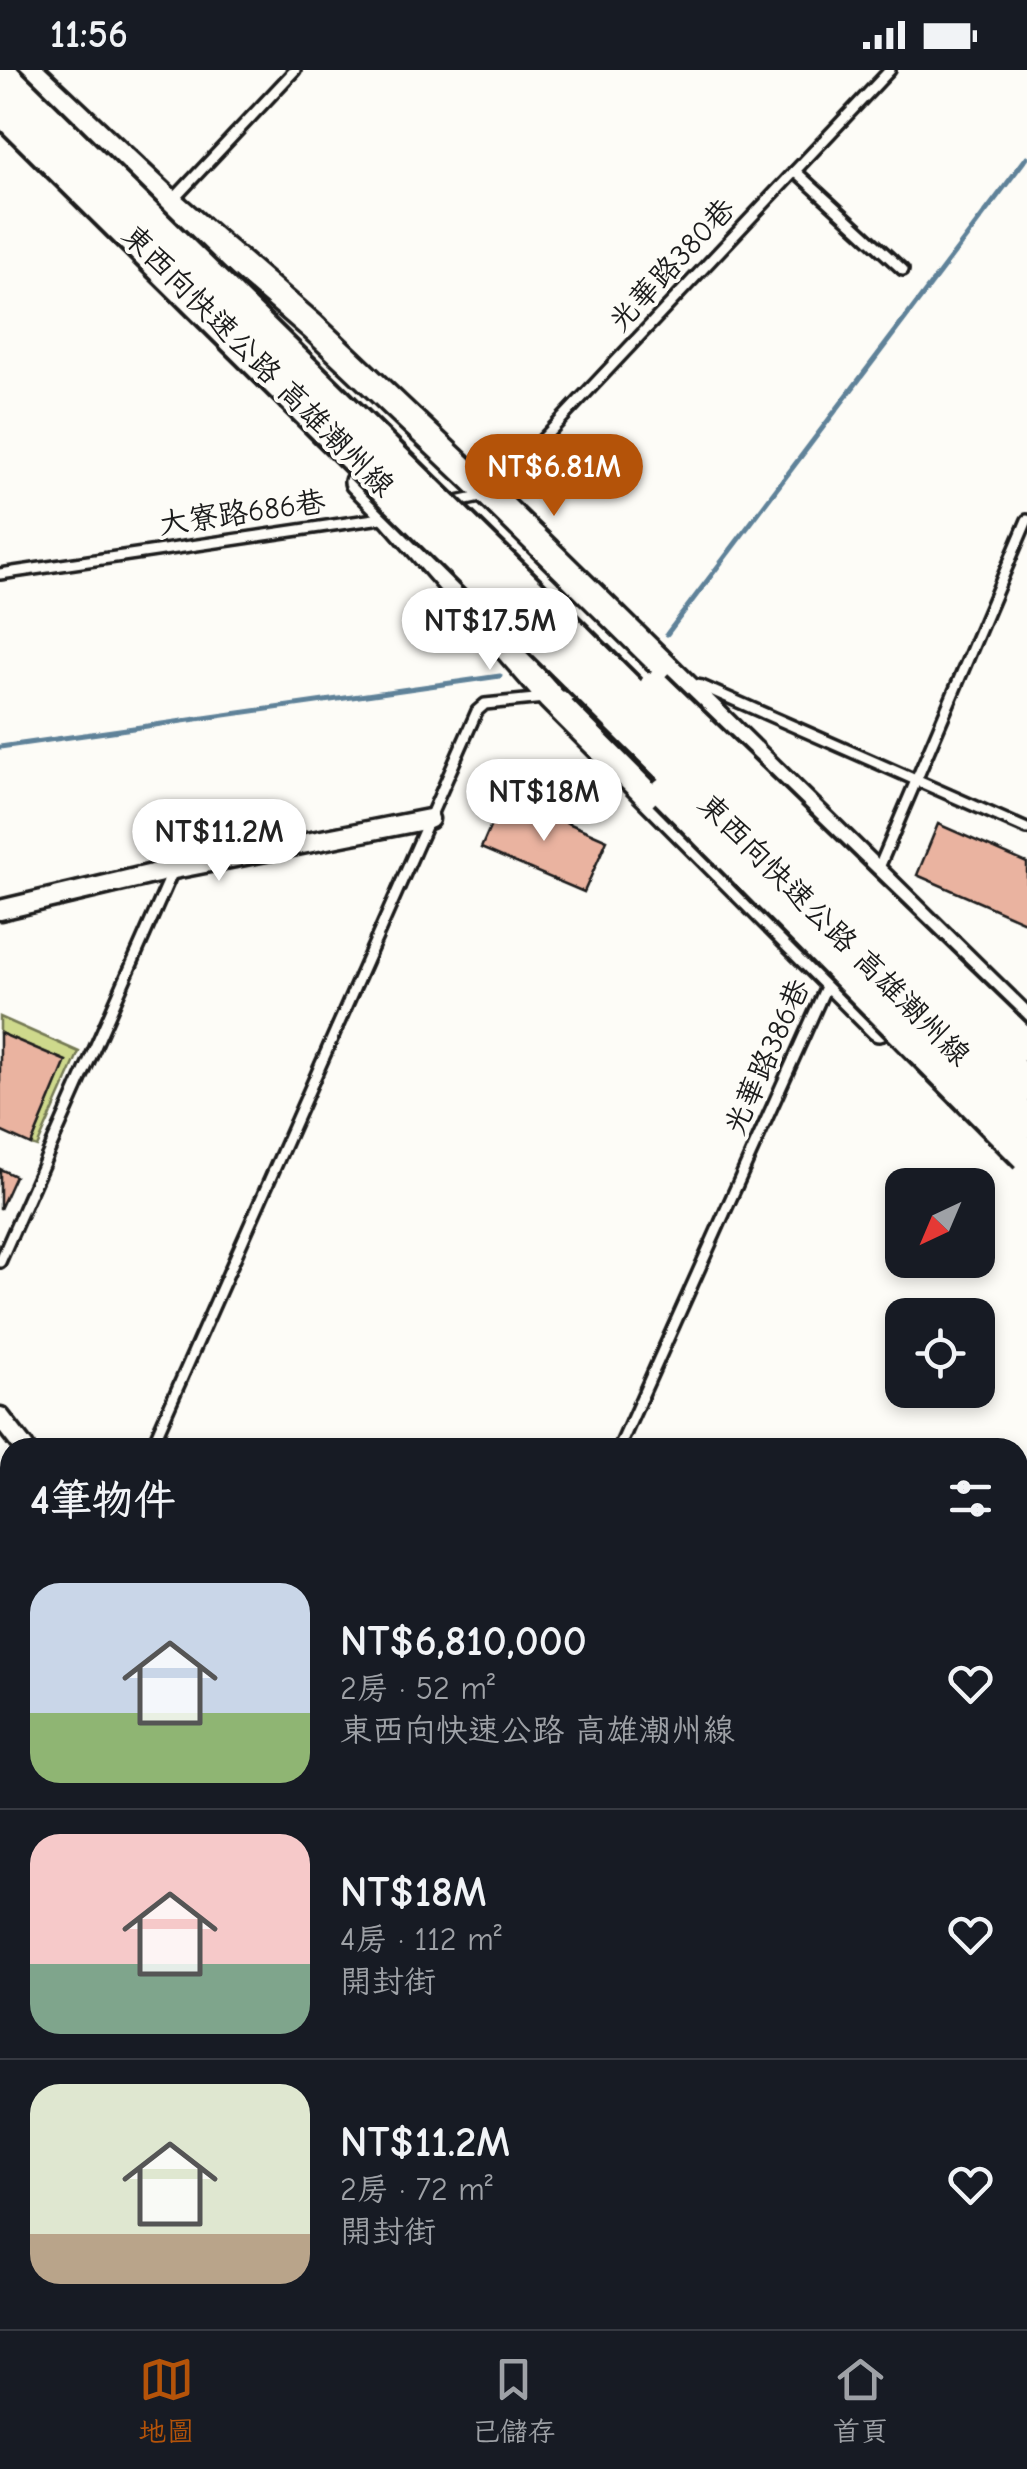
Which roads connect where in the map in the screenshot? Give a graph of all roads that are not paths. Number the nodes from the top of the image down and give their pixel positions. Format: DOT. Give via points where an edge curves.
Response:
graph roads {
  1 [pos="29,70"];
  2 [pos="296,70"];
  3 [pos="890,70"];
  4 [pos="0,73"];
  5 [pos="0,107"];
  6 [pos="0,126"];
  7 [pos="795,171"];
  8 [pos="170,203"];
  9 [pos="903,270"];
  10 [pos="258,326"];
  11 [pos="490,495"];
  12 [pos="401,513"];
  13 [pos="1027,520"];
  14 [pos="0,574"];
  15 [pos="678,683"];
  16 [pos="550,698"];
  17 [pos="914,780"];
  18 [pos="430,819"];
  19 [pos="1027,829"];
  20 [pos="174,869"];
  21 [pos="876,876"];
  22 [pos="0,910"];
  23 [pos="830,979"];
  24 [pos="1027,1023"];
  25 [pos="1027,1046"];
  26 [pos="1027,1086"];
  27 [pos="1027,1122"];
  28 [pos="1027,1156"];
  29 [pos="1027,1174"];
  30 [pos="0,1262"];
  31 [pos="0,1417"];
  32 [pos="16,1438"];
  33 [pos="154,1438"];
  34 [pos="623,1438"];
  1 -- 8 [label="main road"];
  2 -- 8 [label="lane"];
  3 -- 7 [label="lane, 光華路380巷"];
  4 -- 10 [label="highway, 東西向快速公路 高雄潮州線, bridge"];
  5 -- 12 [label="highway, 東西向快速公路 高雄潮州線, bridge"];
  6 -- 12 [label="main road"];
  7 -- 9 [label="lane"];
  7 -- 11 [label="lane, 光華路380巷"];
  8 -- 11 [label="main road"];
  10 -- 25 [label="highway, bridge" via="297,352 550,587"];
  10 -- 26 [label="highway, 東西向快速公路 高雄潮州線, bridge"];
  11 -- 12 [label="lane, 大寮路686巷"];
  11 -- 15 [label="main road"];
  12 -- 14 [label="lane, 大寮路686巷"];
  12 -- 16 [label="main road"];
  12 -- 27 [label="highway, 東西向快速公路 高雄潮州線, bridge"];
  12 -- 28 [label="highway, bridge" via="704,832"];
  13 -- 17 [label="lane, 光華路386巷"];
  15 -- 16 [label="lane"];
  15 -- 17 [label="lane" via="702,686"];
  15 -- 21 [label="main road"];
  16 -- 18 [label="lane" via="477,710"];
  16 -- 23 [label="main road"];
  17 -- 19 [label="lane"];
  17 -- 21 [label="lane, 光華路386巷"];
  18 -- 20 [label="street"];
  18 -- 33 [label="lane"];
  20 -- 22 [label="street"];
  20 -- 30 [label="lane"];
  21 -- 23 [label="lane, 光華路386巷"];
  21 -- 24 [label="main road"];
  23 -- 29 [label="main road"];
  23 -- 34 [label="lane, 光華路386巷"];
  31 -- 32 [label="street"];
}
